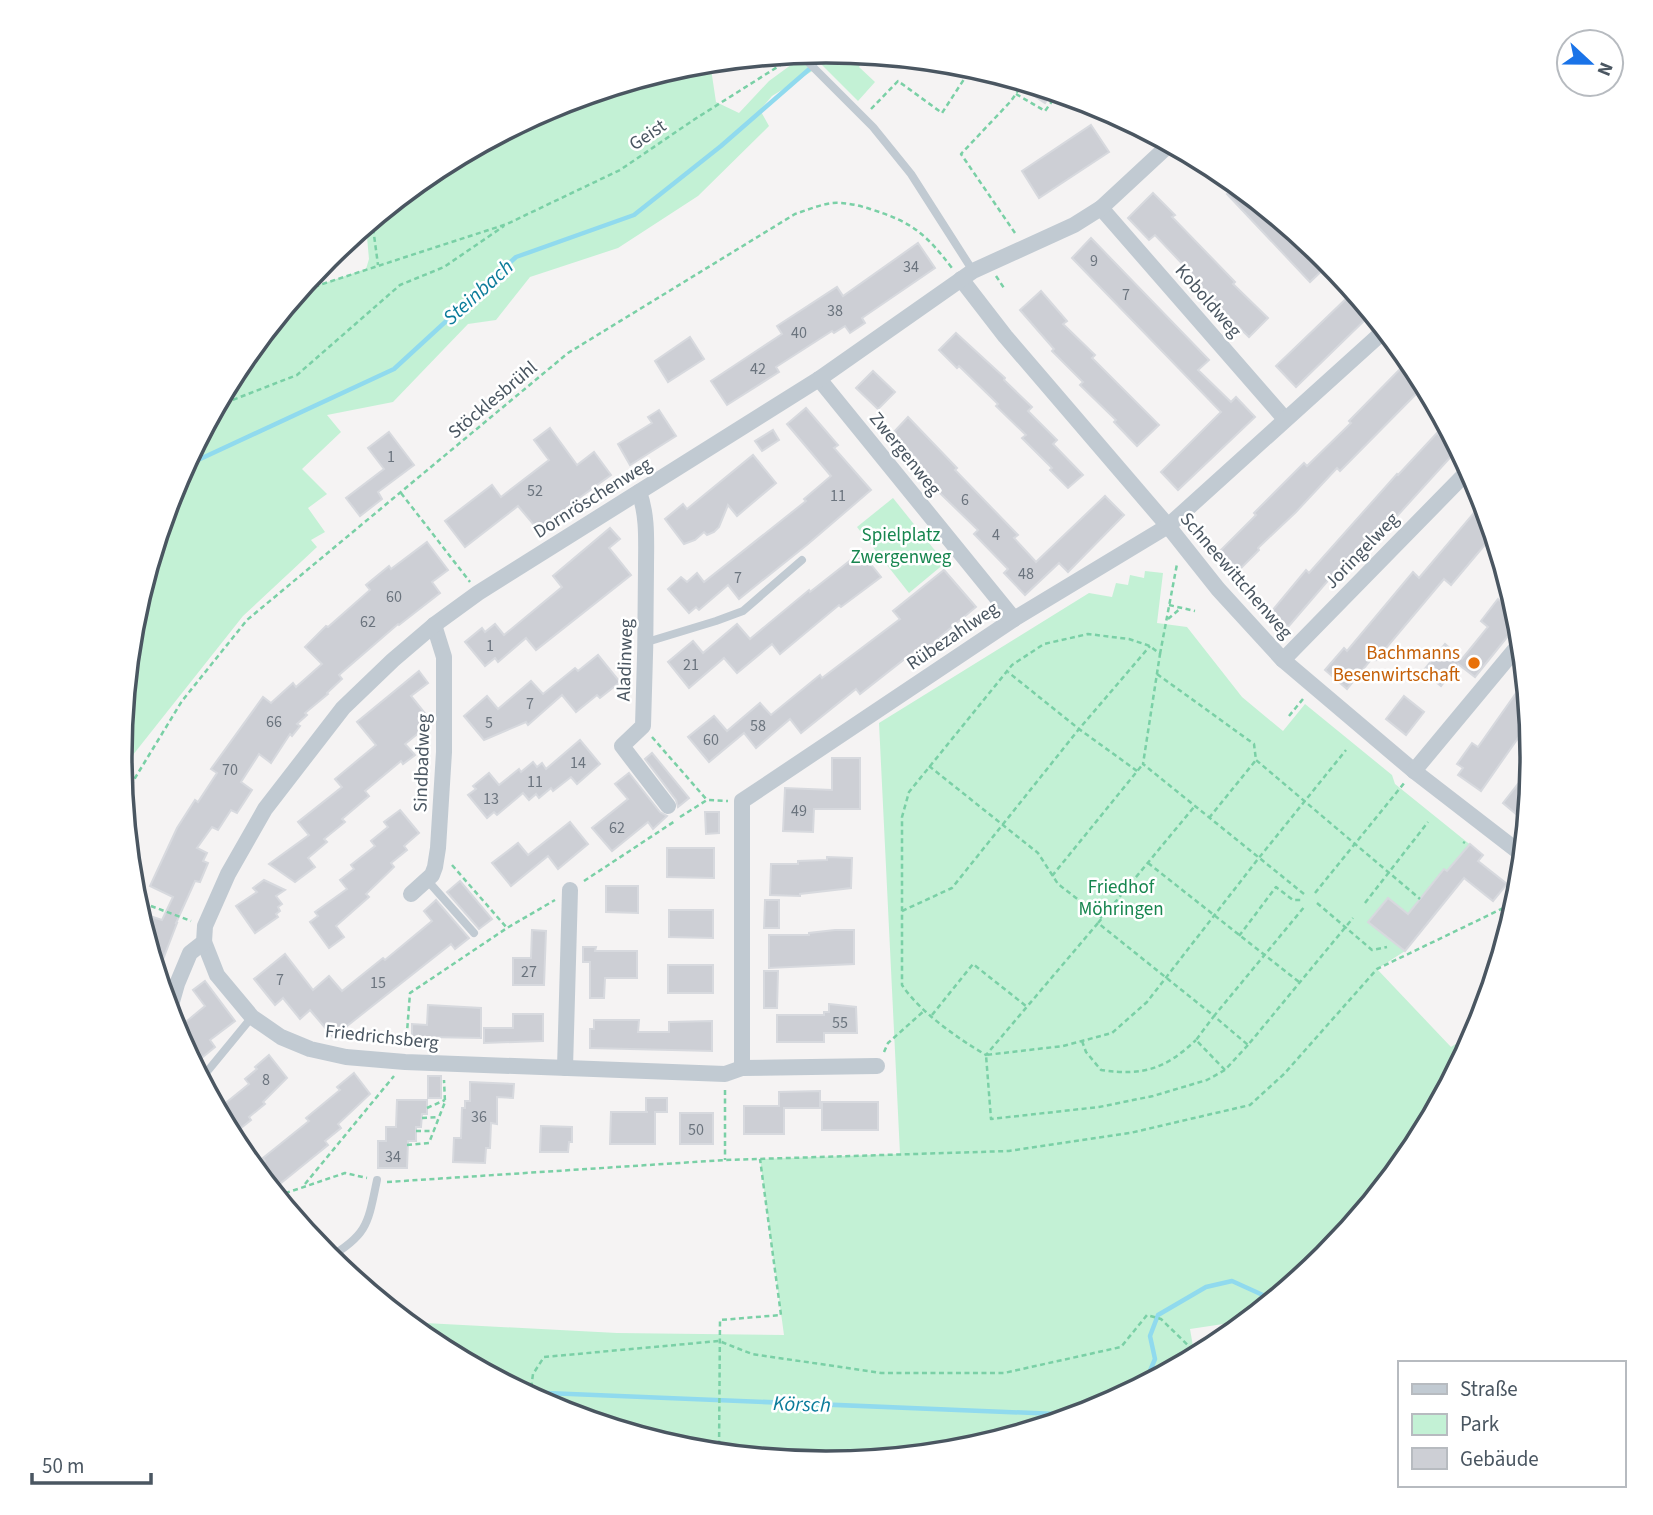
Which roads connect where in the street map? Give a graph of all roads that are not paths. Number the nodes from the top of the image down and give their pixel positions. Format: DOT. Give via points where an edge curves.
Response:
graph roads {
  1 [pos="810,63"];
  2 [pos="1164,151"];
  3 [pos="1101,208"];
  4 [pos="967,275"];
  5 [pos="1378,336"];
  6 [pos="819,379"];
  7 [pos="1285,419"];
  8 [pos="1462,478"];
  9 [pos="639,492"];
  10 [pos="1168,526"];
  11 [pos="802,560"];
  12 [pos="1014,619"];
  13 [pos="435,625"];
  14 [pos="647,642"];
  15 [pos="1513,652"];
  16 [pos="1283,660"];
  17 [pos="1414,771"];
  18 [pos="668,806"];
  19 [pos="1515,849"];
  20 [pos="427,880"];
  21 [pos="570,890"];
  22 [pos="411,894"];
  23 [pos="474,933"];
  24 [pos="204,934"];
  25 [pos="174,994"];
  26 [pos="252,1017"];
  27 [pos="877,1066"];
  28 [pos="565,1068"];
  29 [pos="742,1068"];
  30 [pos="207,1071"];
  31 [pos="377,1180"];
  32 [pos="338,1251"];
  1 -- 4 [label="lane" via="864,116 911,174"];
  2 -- 3 [label="street, Dornröschenweg"];
  3 -- 4 [label="street, Dornröschenweg"];
  3 -- 7 [label="street, Koboldweg"];
  4 -- 6 [label="street, Dornröschenweg"];
  4 -- 10 [label="street, Schneewittchenweg" via="1005,336"];
  5 -- 7 [label="street, Rübezahlweg"];
  6 -- 9 [label="street, Dornröschenweg"];
  6 -- 12 [label="street, Zwergenweg"];
  7 -- 10 [label="street, Rübezahlweg"];
  8 -- 16 [label="street, Joringelweg"];
  9 -- 13 [label="street, Dornröschenweg"];
  9 -- 14 [label="street, Aladinweg" via="644,505"];
  10 -- 12 [label="street, Rübezahlweg"];
  10 -- 16 [label="street, Schneewittchenweg"];
  11 -- 14 [label="lane" via="743,611"];
  12 -- 29 [label="street, Rübezahlweg" via="742,801"];
  13 -- 20 [label="street, Sindbadweg" via="444,657 444,752 438,848"];
  13 -- 24 [label="street, Dornröschenweg" via="343,708 265,809 228,874"];
  14 -- 18 [label="street, Aladinweg" via="643,726 622,746"];
  15 -- 17 [label="street"];
  16 -- 17 [label="street, Schneewittchenweg"];
  17 -- 19 [label="street, Schneewittchenweg"];
  20 -- 22 [label="street, Sindbadweg"];
  20 -- 23 [label="lane"];
  21 -- 28 [label="street"];
  24 -- 25 [label="street, Dornröschenweg" via="190,953"];
  24 -- 26 [label="street, Friedrichsberg" via="217,975"];
  26 -- 28 [label="street, Friedrichsberg" via="281,1037 346,1057"];
  26 -- 30 [label="lane"];
  27 -- 29 [label="street, Friedrichsberg"];
  28 -- 29 [label="street, Friedrichsberg" via="725,1074"];
  31 -- 32 [label="lane" via="368,1223 359,1237"];
}
